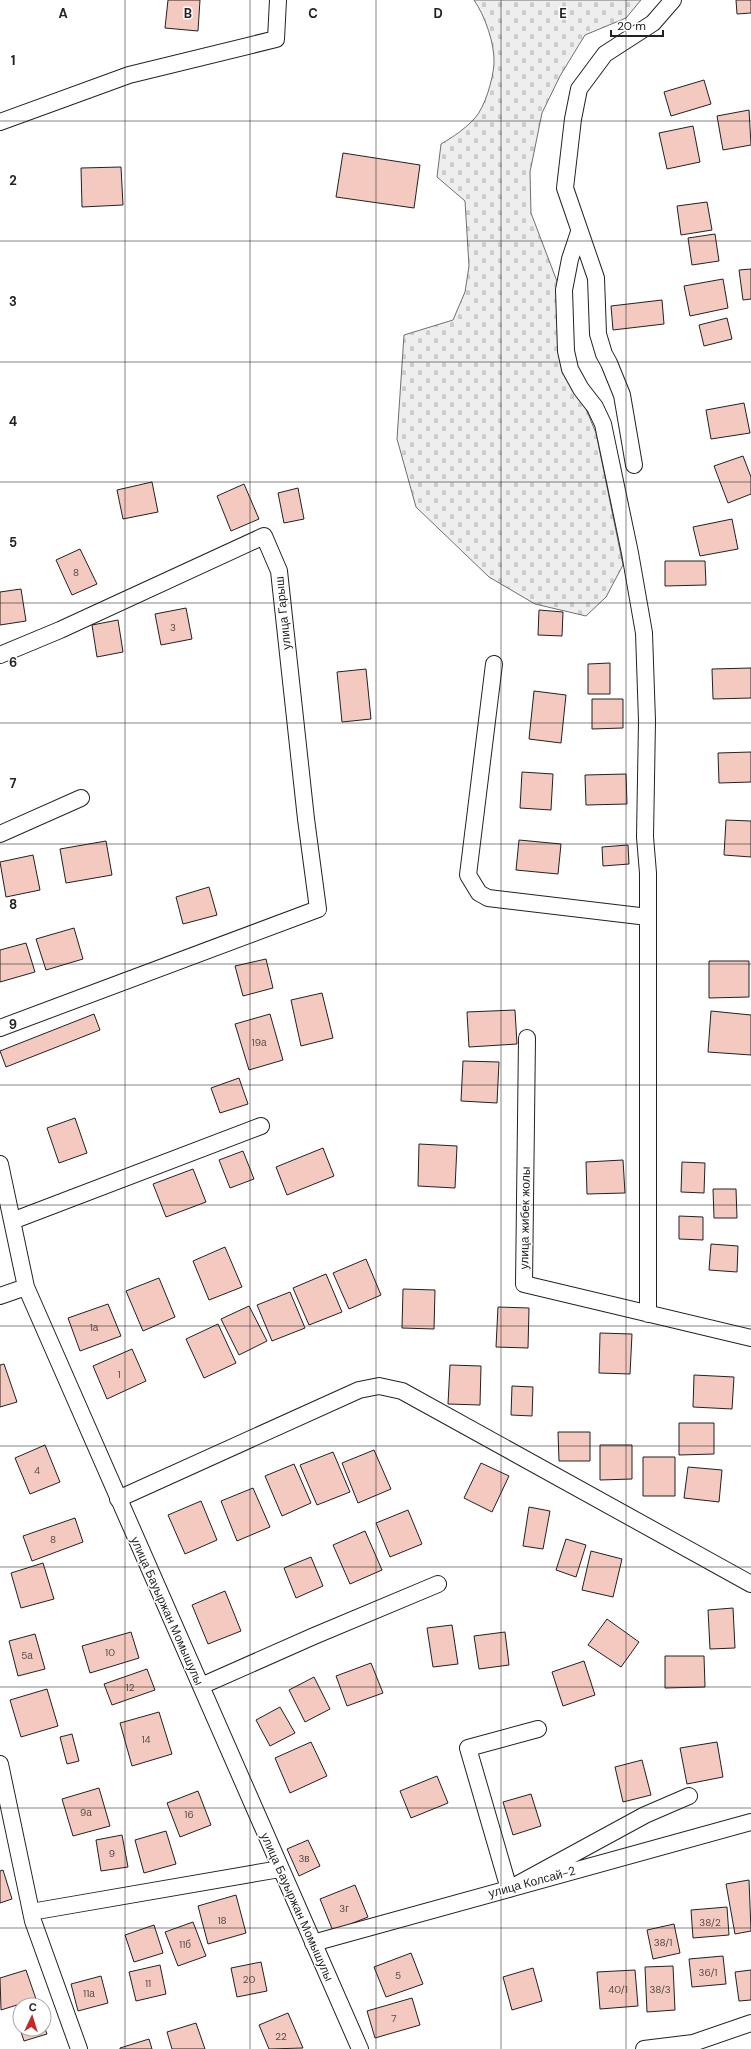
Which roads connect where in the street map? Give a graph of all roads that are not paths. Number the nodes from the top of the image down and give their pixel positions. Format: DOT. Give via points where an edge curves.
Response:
graph roads {
  1 [pos="278,0"];
  2 [pos="673,0"];
  3 [pos="0,122"];
  4 [pos="579,232"];
  5 [pos="634,465"];
  6 [pos="0,655"];
  7 [pos="494,664"];
  8 [pos="81,798"];
  9 [pos="0,834"];
  10 [pos="648,917"];
  11 [pos="0,1028"];
  12 [pos="527,1038"];
  13 [pos="261,1126"];
  14 [pos="0,1164"];
  15 [pos="12,1222"];
  16 [pos="26,1287"];
  17 [pos="0,1296"];
  18 [pos="648,1314"];
  19 [pos="751,1338"];
  20 [pos="118,1499"];
  21 [pos="438,1584"];
  22 [pos="751,1584"];
  23 [pos="201,1686"];
  24 [pos="538,1729"];
  25 [pos="0,1764"];
  26 [pos="689,1796"];
  27 [pos="751,1822"];
  28 [pos="280,1869"];
  29 [pos="509,1889"];
  30 [pos="31,1912"];
  31 [pos="313,1943"];
  32 [pos="751,2023"];
  33 [pos="79,2049"];
  34 [pos="360,2049"];
  35 [pos="644,2049"];
  1 -- 3 [label="street" via="276,39 129,75"];
  2 -- 4 [label="street" via="653,23 605,54 579,89 565,188"];
  4 -- 5 [label="street" via="596,278 598,334 622,395"];
  4 -- 10 [label="street" via="564,290 566,351 570,369 603,424 644,633"];
  6 -- 11 [label="street, улица Гарыш" via="264,536 279,571 318,909"];
  7 -- 10 [label="street" via="468,875 479,893 488,898"];
  8 -- 9 [label="street"];
  10 -- 18 [label="street"];
  12 -- 18 [label="street, улица жибек жолы" via="524,1284"];
  13 -- 15 [label="street"];
  14 -- 15 [label="street, улица Бауыржан Момышулы"];
  15 -- 16 [label="street, улица Бауыржан Момышулы"];
  16 -- 17 [label="street"];
  16 -- 20 [label="street, улица Бауыржан Момышулы"];
  18 -- 19 [label="street, улица жибек жолы"];
  20 -- 22 [label="street" via="358,1390 379,1386 402,1391"];
  20 -- 23 [label="street, улица Бауыржан Момышулы"];
  21 -- 23 [label="street"];
  23 -- 28 [label="street, улица Бауыржан Момышулы"];
  24 -- 29 [label="street" via="468,1748"];
  25 -- 30 [label="street"];
  26 -- 29 [label="street" via="645,1815"];
  27 -- 29 [label="street, улица Колсай-2"];
  28 -- 30 [label="street"];
  28 -- 31 [label="street, улица Бауыржан Момышулы"];
  29 -- 31 [label="street, улица Колсай-2"];
  30 -- 33 [label="street"];
  31 -- 34 [label="street, улица Бауыржан Момышулы"];
  32 -- 35 [label="street" via="693,2042"];
}
